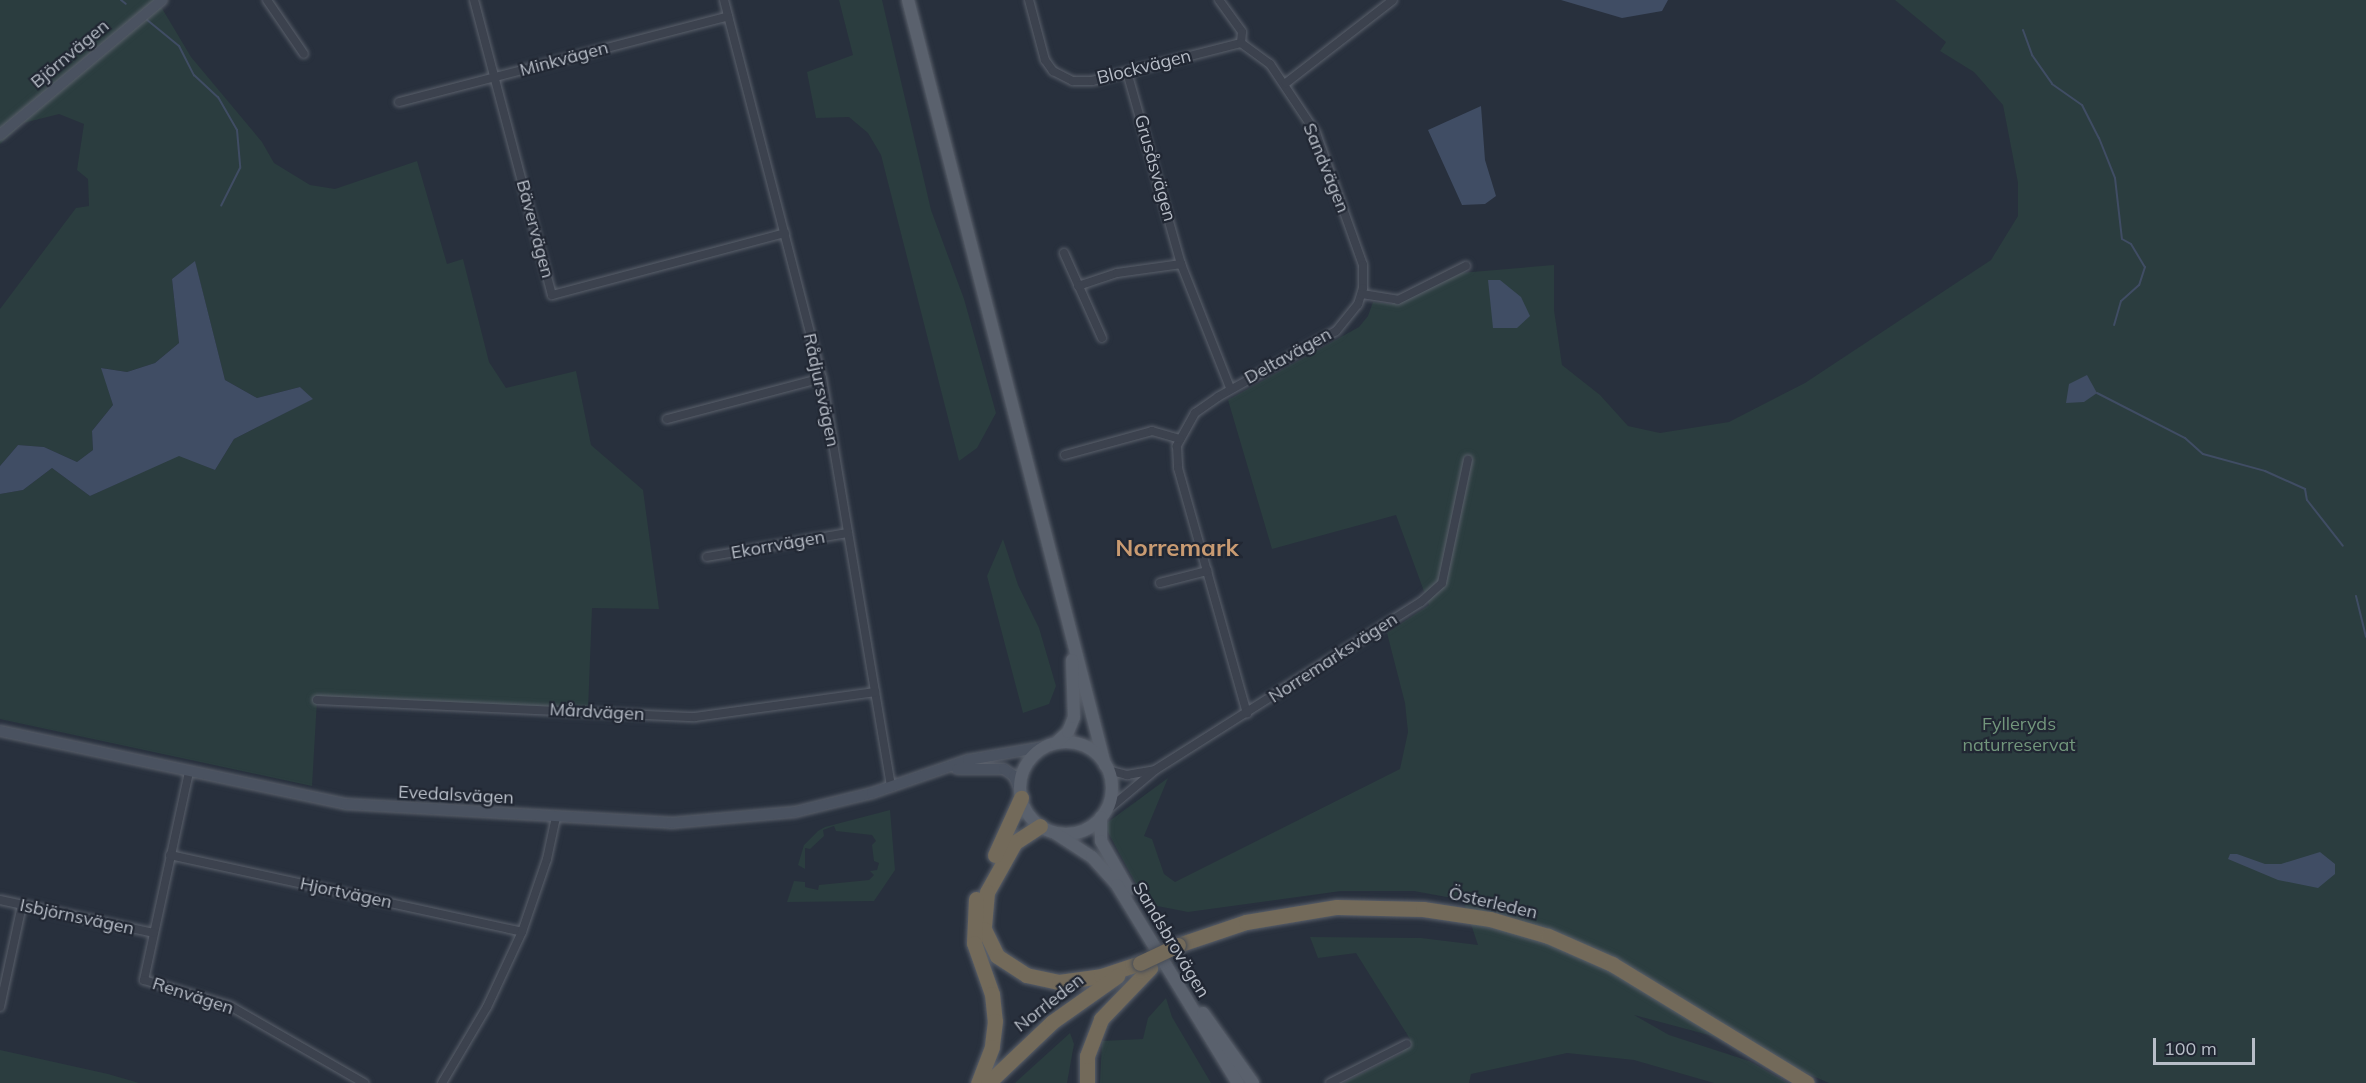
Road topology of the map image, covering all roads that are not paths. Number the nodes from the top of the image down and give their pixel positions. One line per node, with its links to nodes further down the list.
1 (162, 0): 17 (street, Björnvägen)
2 (267, 0): 12 (street)
3 (474, 0): 14 (street, Bävervägen)
4 (724, 0): 10 (street, Rådjursvägen)
5 (901, 0): 39 (main road)
6 (908, 0): 40 (main road)
7 (1029, 0): 13 (street, Blockvägen)
8 (1219, 0): 11 (street)
9 (1393, 0): 15 (street)
10 (728, 15): 14 (street, Minkvägen); 18 (street, Rådjursvägen)
11 (1241, 43): 13 (street, Blockvägen); 15 (street, Sandvägen)
12 (304, 54)
13 (1126, 72): 20 (street, Grusåsvägen)
14 (495, 78): 16 (street, Minkvägen); 18 (street, Bävervägen)
15 (1286, 83): 23 (street, Sandvägen)
16 (399, 102)
17 (0, 135)
18 (784, 233): 25 (street, Rådjursvägen)
19 (1064, 253): 22 (street)
20 (1182, 264): 22 (street); 26 (street, Grusåsvägen)
21 (1466, 266): 23 (street)
22 (1078, 286): 24 (street)
23 (1362, 294): 26 (street, Deltavägen)
24 (1102, 338)
25 (822, 378): 27 (street); 31 (street, Rådjursvägen)
26 (1230, 388): 28 (street, Deltavägen)
27 (667, 419)
28 (1180, 439): 29 (street); 33 (street, Deltavägen)
29 (1065, 455)
30 (1468, 460): 37 (street, Norremarksvägen)
31 (848, 533): 32 (street, Ekorrvägen); 35 (street, Rådjursvägen)
32 (707, 557)
33 (1207, 571): 34 (street); 37 (street, Deltavägen)
34 (1160, 583)
35 (875, 692): 36 (street, Mårdvägen); 44 (street, Rådjursvägen)
36 (317, 700)
37 (1247, 713): 41 (street, Norremarksvägen)
38 (0, 731): 42 (street, Evedalsvägen)
39 (1052, 745): 40 (main road); 43 (street, Evedalsvägen); 45 (main road)
40 (1106, 767): 41 (street, Norremarksvägen); 46 (main road)
41 (1155, 770): 46 (street)
42 (189, 772): 47 (street, Evedalsvägen); 50 (street, Renvägen)
43 (913, 779): 44 (street, Evedalsvägen); 45 (street, Evedalsvägen)
44 (891, 787): 47 (street, Evedalsvägen)
45 (1020, 794): 48 (main road); 61 (highway)
46 (1103, 814): 49 (main road); 66 (main road, Sandsbrovägen)
47 (556, 817): 53 (street)
48 (1040, 826): 49 (main road); 56 (highway)
49 (1055, 832): 65 (main road, Sandsbrovägen)
50 (171, 855): 53 (street, Hjortvägen); 54 (street, Renvägen)
51 (0, 900): 52 (street, Isbjörnsvägen)
52 (22, 905): 54 (street, Isbjörnsvägen); 57 (street)
53 (522, 932): 60 (street)
54 (154, 933): 59 (street, Renvägen)
55 (1180, 949): 56 (highway, Österleden, bridge); 68 (highway, Österleden); 69 (highway, Österleden)
56 (1145, 965): 62 (highway, Norrleden); 63 (highway, Norrleden); 64 (highway)
57 (0, 1007)
58 (1407, 1044): 67 (street)
59 (364, 1083)
60 (442, 1083)
61 (978, 1083)
62 (988, 1083)
63 (996, 1083)
64 (1087, 1083)
65 (1238, 1083)
66 (1253, 1083)
67 (1330, 1083)
68 (1799, 1083)
69 (1807, 1083)

